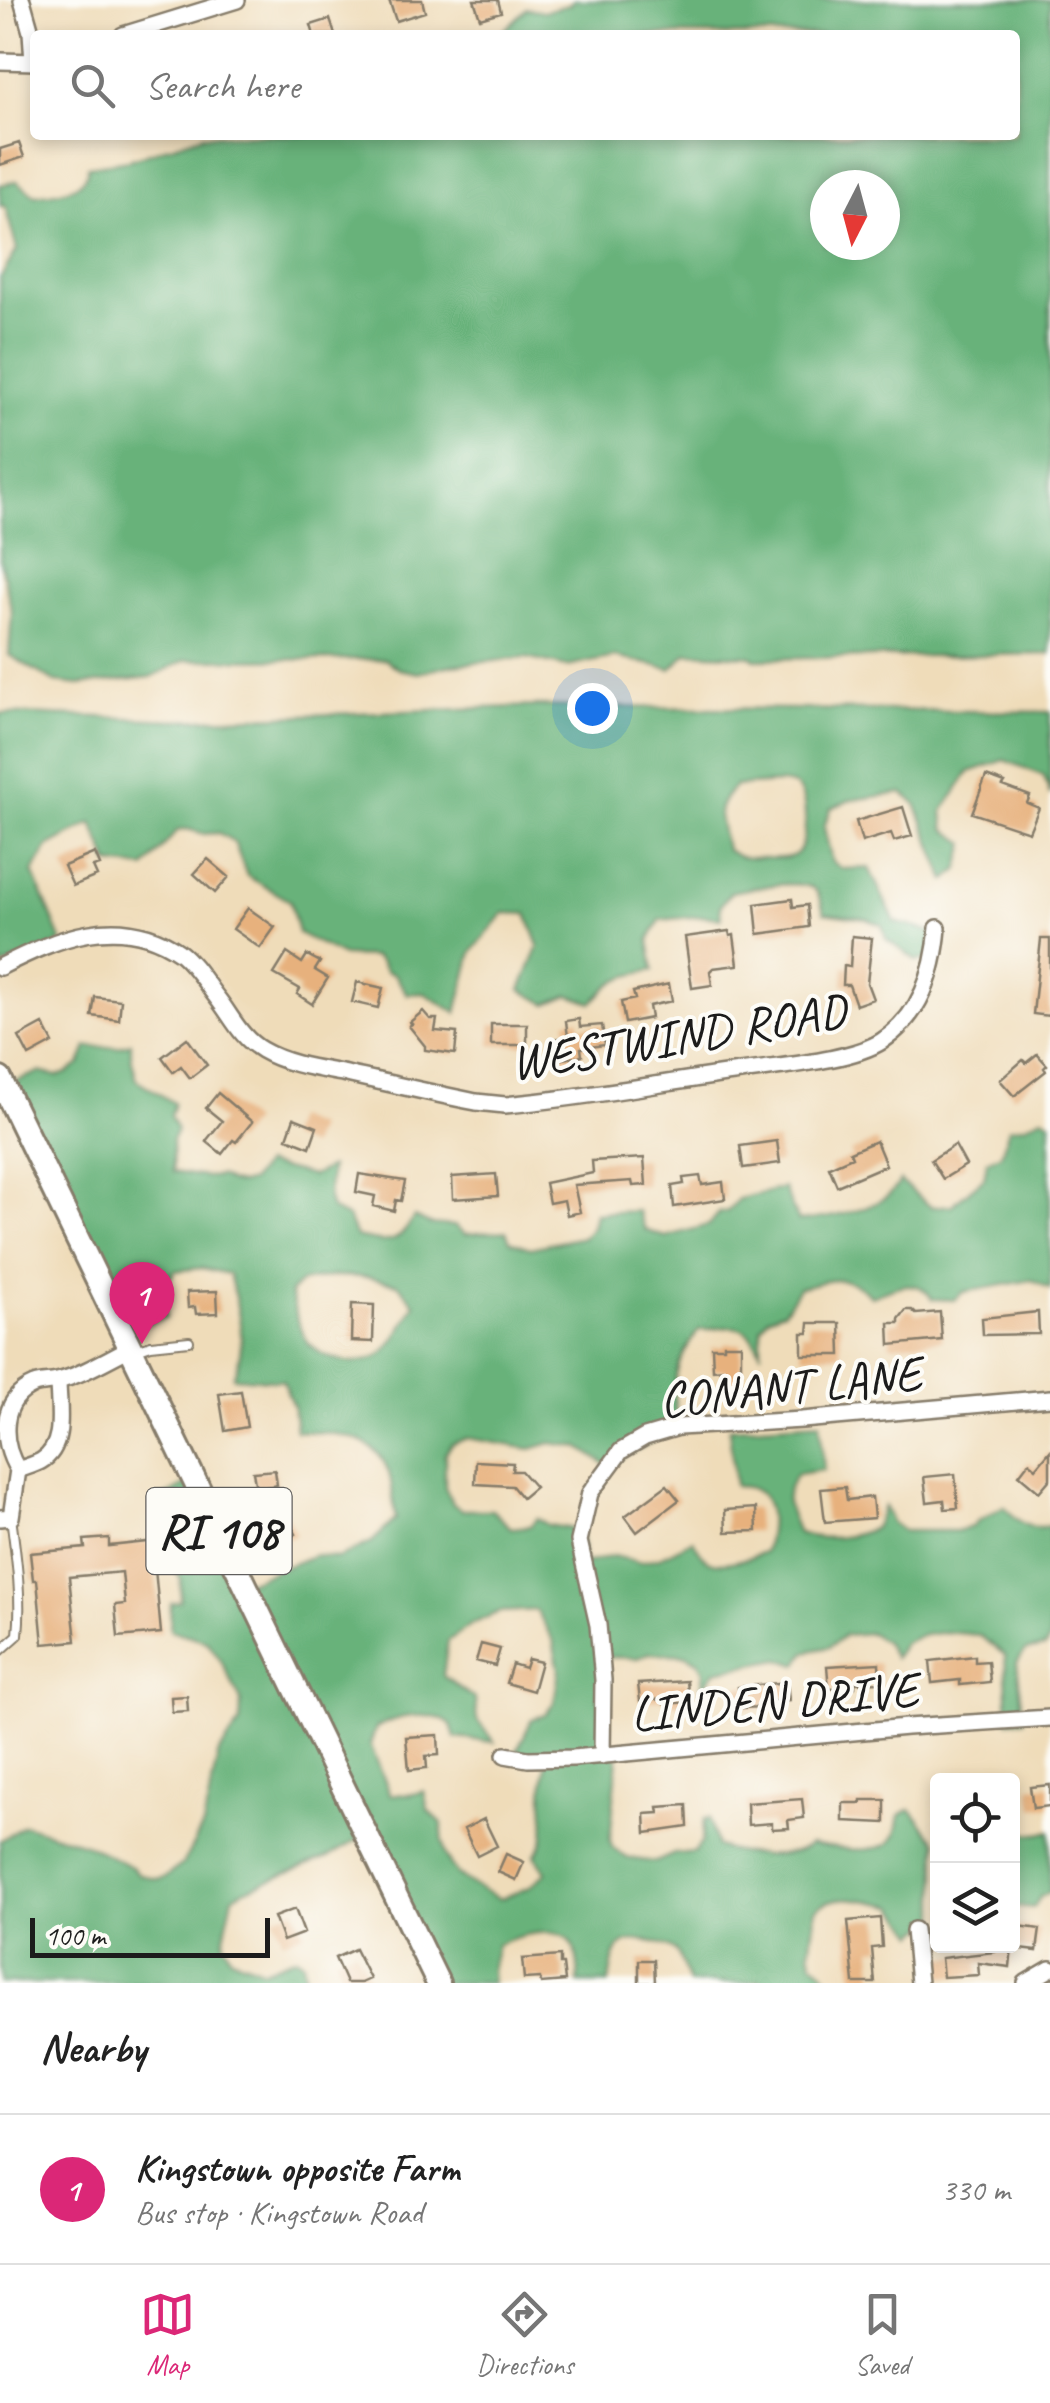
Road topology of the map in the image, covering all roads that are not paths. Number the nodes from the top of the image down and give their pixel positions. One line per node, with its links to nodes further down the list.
1 (22, 0): 4 (street)
2 (237, 0): 3 (street)
3 (139, 30)
4 (30, 32)
5 (0, 61): 6 (street)
6 (30, 62)
7 (938, 928): 8 (street, WESTWIND ROAD)
8 (0, 967)
9 (0, 1079): 11 (main road, RI 108)
10 (189, 1341): 11 (lane)
11 (131, 1350): 12 (street); 22 (main road, RI 108)
12 (58, 1381): 14 (street); 14 (street)
13 (1050, 1398): 19 (street, CONANT LANE)
14 (18, 1470): 15 (street)
15 (6, 1517): 16 (lane)
16 (0, 1650)
17 (1050, 1718): 19 (street, LINDEN DRIVE)
18 (505, 1755): 19 (street, LINDEN DRIVE)
19 (602, 1756)
20 (914, 1930): 23 (street)
21 (1050, 1969): 24 (street)
22 (438, 1983)
23 (918, 1983)
24 (1026, 1983)

